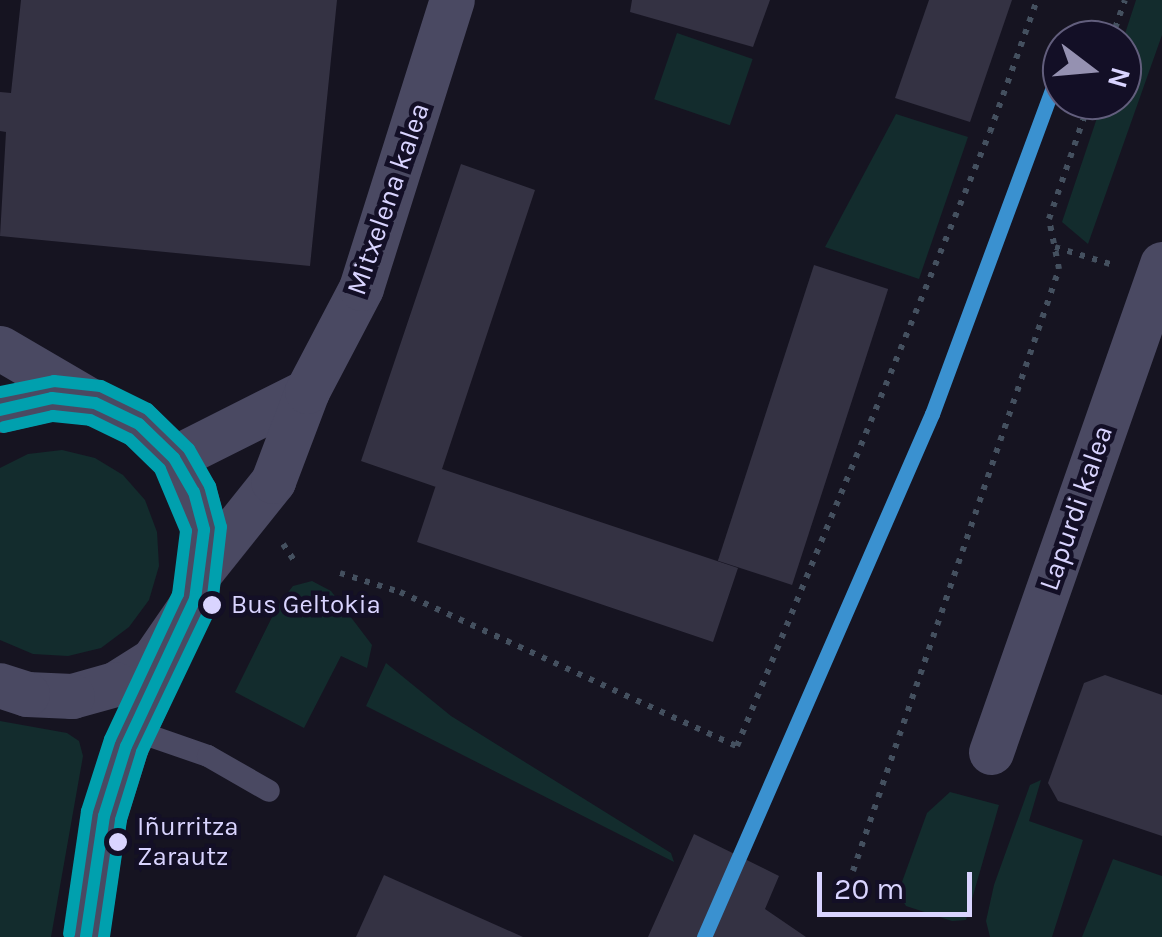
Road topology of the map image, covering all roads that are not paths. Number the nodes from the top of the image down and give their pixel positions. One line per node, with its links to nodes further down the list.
1 (452, 0): 5 (street, Mitxelena kalea)
2 (1162, 264): 4 (street, Lapurdi kalea)
3 (0, 348): 6 (street)
4 (1147, 352): 13 (street, Lapurdi kalea)
5 (308, 391): 8 (street); 9 (street, Mitxelena kalea)
6 (95, 404): 7 (street); 8 (street)
7 (0, 410)
8 (174, 458): 9 (street)
9 (202, 570): 10 (street)
10 (182, 626): 11 (street); 12 (street)
11 (0, 685)
12 (133, 730): 14 (lane); 15 (street)
13 (990, 752)
14 (270, 790)
15 (86, 937)

